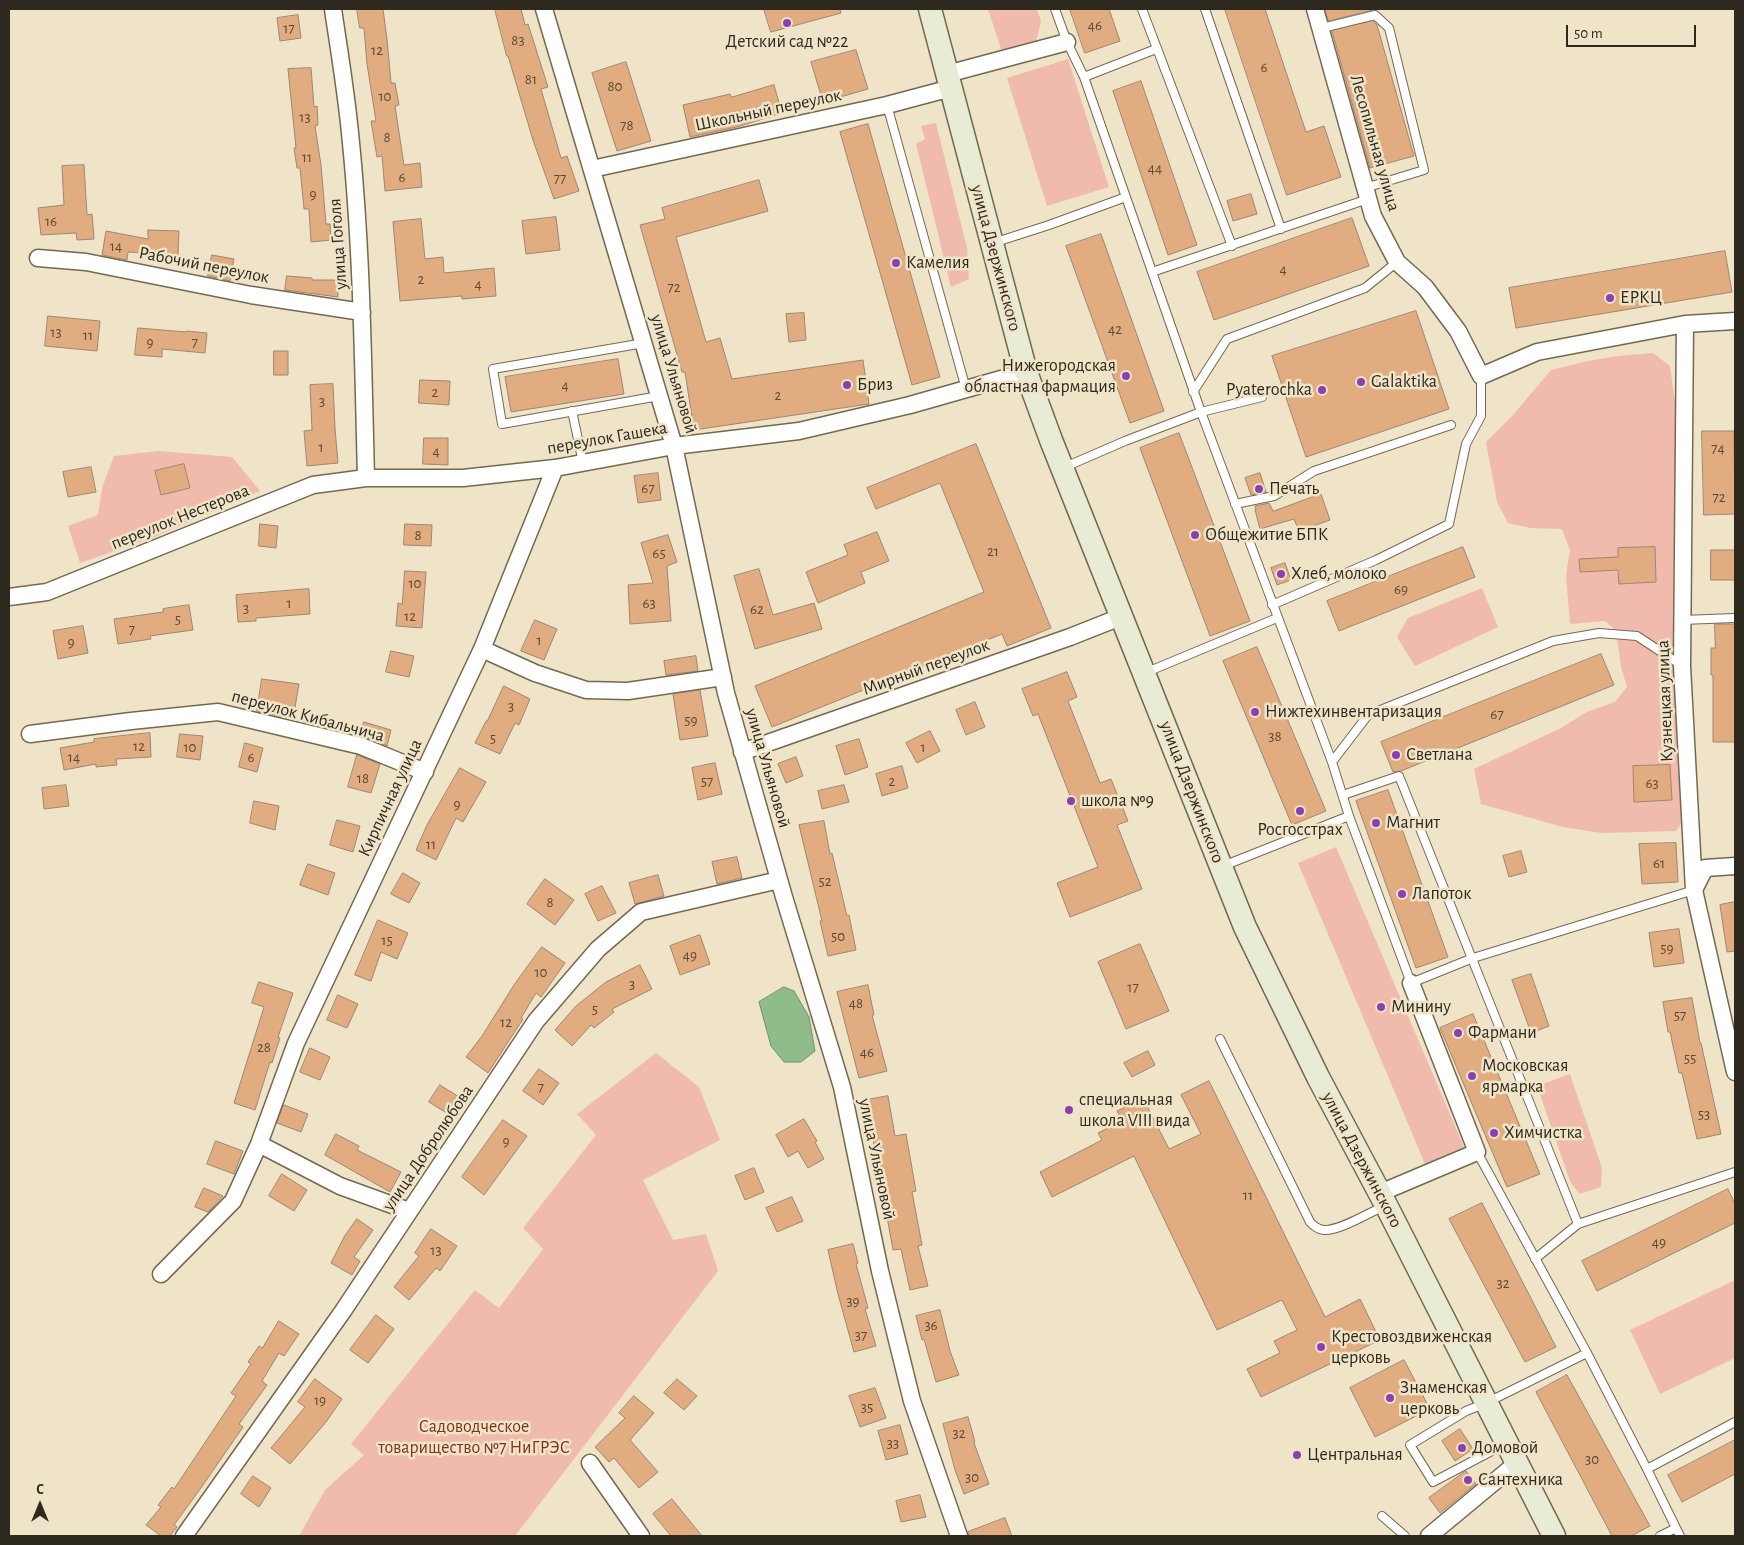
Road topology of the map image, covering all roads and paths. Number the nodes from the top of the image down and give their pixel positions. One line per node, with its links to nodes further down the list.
1 (333, 9): 23 (street, улица Гоголя)
2 (544, 9): 14 (street, улица Ульяновой)
3 (930, 9): 12 (main road, улица Дзержинского)
4 (1055, 9): 9 (lane)
5 (1142, 9): 10 (lane)
6 (1205, 9): 17 (lane)
7 (1316, 9): 8 (street, Лесопильная улица)
8 (1322, 28): 15 (street, Лесопильная улица); 15 (lane)
9 (1067, 42): 11 (lane); 12 (street, Школьный переулок)
10 (1156, 49): 11 (lane); 19 (lane)
11 (1084, 77): 16 (lane)
12 (949, 81): 13 (street, Школьный переулок); 18 (main road, улица Дзержинского)
13 (887, 105): 14 (street, Школьный переулок); 29 (lane)
14 (592, 169): 26 (street, улица Ульяновой)
15 (1367, 193): 17 (lane); 21 (street, Лесопильная улица)
16 (1126, 196): 18 (lane); 22 (lane)
17 (1281, 229): 19 (lane)
18 (992, 243): 27 (main road, улица Дзержинского)
19 (1232, 246): 22 (lane)
20 (38, 258): 23 (street, Рабочий переулок)
21 (1397, 262): 28 (street, Лесопильная улица); 30 (lane)
22 (1152, 272): 30 (lane)
23 (362, 312): 40 (street, улица Гоголя)
24 (1735, 321): 25 (street)
25 (1685, 324): 28 (street); 47 (street, Кузнецкая улица)
26 (644, 343): 31 (street, улица Ульяновой); 33 (lane)
27 (1026, 372): 29 (street, переулок Гашека); 39 (main road, улица Дзержинского)
28 (1481, 376): 43 (lane)
29 (966, 389): 36 (street, переулок Гашека)
30 (1193, 392): 34 (lane)
31 (660, 396): 33 (lane); 36 (street, улица Ульяновой)
32 (1262, 397): 34 (lane)
33 (572, 411): 37 (lane)
34 (1201, 412): 39 (lane); 41 (lane)
35 (1451, 424): 41 (lane)
36 (674, 446): 37 (street, переулок Гашека); 51 (street, улица Ульяновой)
37 (583, 464): 38 (street, переулок Гашека)
38 (555, 468): 40 (street, переулок Гашека); 48 (street, Кирпичная улица)
39 (1063, 468): 44 (main road, улица Дзержинского)
40 (366, 478): 42 (street, переулок Нестерова)
41 (1235, 504): 43 (lane)
42 (9, 597)
43 (1272, 605): 45 (lane)
44 (1123, 616): 50 (main road, улица Дзержинского); 53 (street, Мирный переулок)
45 (1277, 618): 50 (lane); 54 (lane)
46 (1735, 618): 47 (lane)
47 (1682, 620): 49 (street, Кузнецкая улица)
48 (482, 649): 51 (street); 55 (street, Кирпичная улица)
49 (1682, 666): 54 (lane); 61 (street, Кузнецкая улица)
50 (1145, 673): 59 (main road, улица Дзержинского)
51 (722, 678): 53 (street, улица Ульяновой)
52 (30, 734): 55 (street, переулок Кибальчича)
53 (742, 752): 60 (street, улица Ульяновой)
54 (1332, 762): 56 (lane)
55 (425, 772): 66 (street, Кирпичная улица)
56 (1343, 795): 57 (lane); 62 (lane)
57 (1349, 816): 59 (lane); 63 (lane)
58 (1735, 866): 61 (street)
59 (1221, 867): 69 (main road, улица Дзержинского)
60 (779, 880): 70 (street, улица Добролюбова); 85 (street, улица Ульяновой)
61 (1694, 890): 62 (lane); 65 (street, Кузнецкая улица)
62 (1473, 958): 63 (lane); 71 (lane)
63 (1411, 983): 67 (street)
64 (1220, 1039): 69 (lane)
65 (1735, 1072)
66 (259, 1144): 70 (street); 73 (street, Кирпичная улица)
67 (1478, 1152): 69 (street); 72 (lane)
68 (1735, 1172): 71 (lane)
69 (1383, 1199): 75 (main road, улица Дзержинского)
70 (409, 1211): 83 (street, улица Добролюбова)
71 (1578, 1224): 72 (lane)
72 (1535, 1259): 74 (lane)
73 (160, 1274)
74 (1587, 1353): 75 (lane); 80 (lane)
75 (1486, 1403): 77 (main road, улица Дзержинского); 77 (lane)
76 (1735, 1422): 80 (lane)
77 (1507, 1443): 79 (main road, улица Дзержинского)
78 (590, 1463): 84 (street)
79 (1517, 1464): 87 (street); 88 (main road, улица Дзержинского)
80 (1648, 1469): 82 (lane)
81 (1382, 1516): 86 (lane)
82 (1676, 1528): 89 (lane); 90 (lane)
83 (184, 1536)
84 (641, 1536)
85 (959, 1536)
86 (1405, 1536)
87 (1429, 1536)
88 (1554, 1536)
89 (1660, 1536)
90 (1680, 1536)

